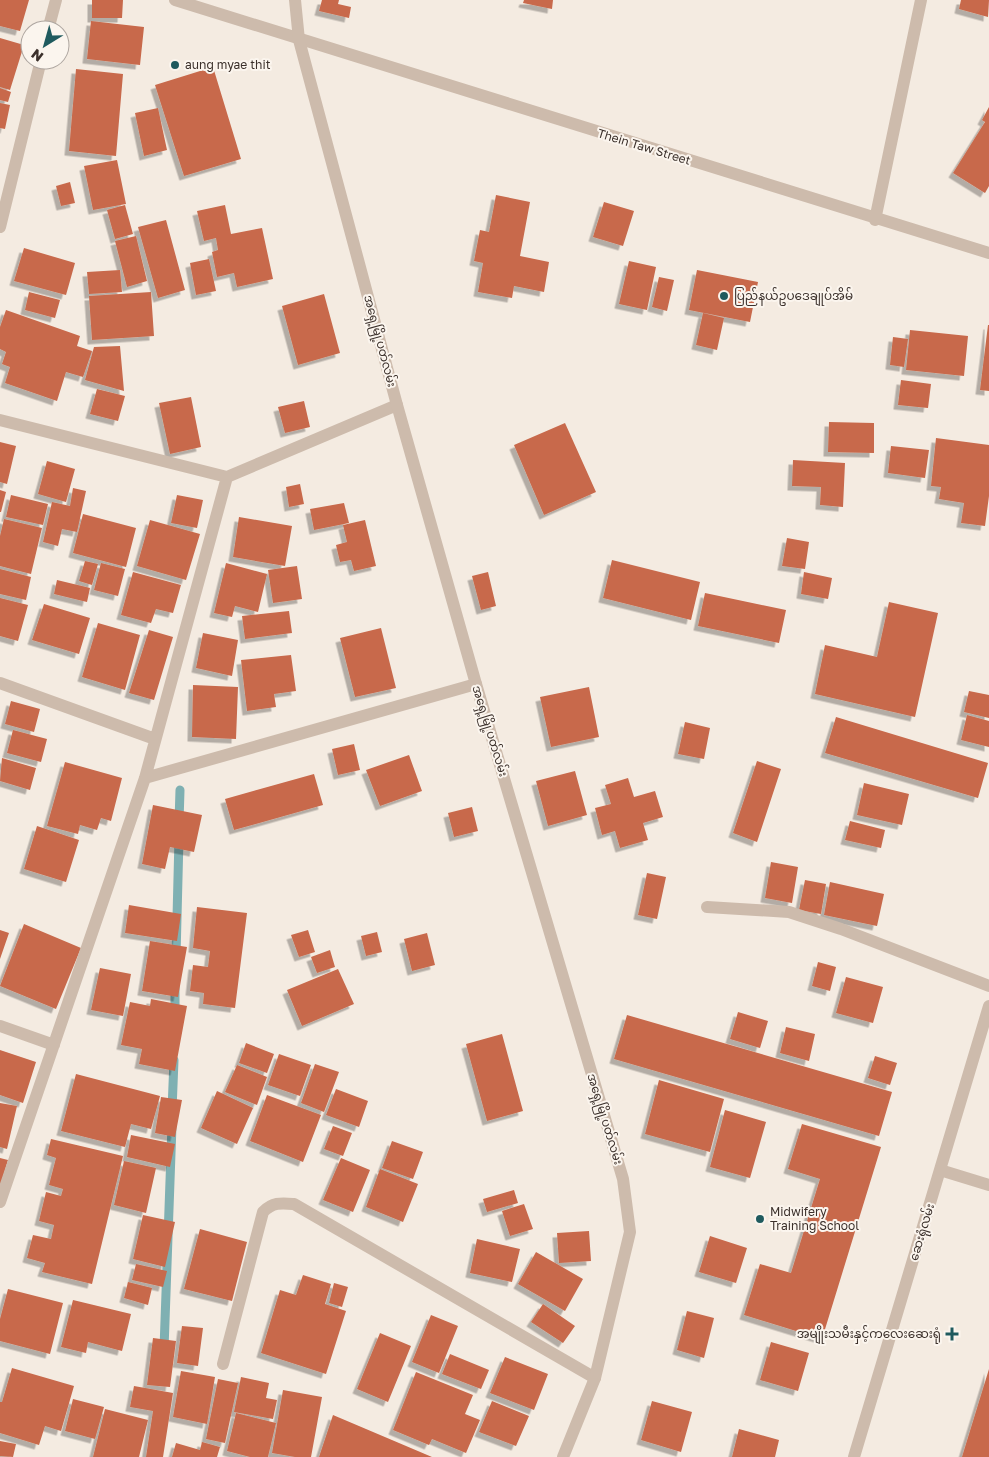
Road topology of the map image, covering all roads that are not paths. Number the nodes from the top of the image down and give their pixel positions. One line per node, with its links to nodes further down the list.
1 (56, 0): 5 (street)
2 (175, 0): 6 (street, Thein Taw Street)
3 (295, 0): 6 (street, အရှေ့မြို့ပတ်လမ်း)
4 (921, 0): 8 (street)
5 (51, 20)
6 (299, 40): 8 (street, Thein Taw Street); 11 (street, အရှေ့မြို့ပတ်လမ်း)
7 (39, 70): 9 (street)
8 (875, 220): 10 (street, Thein Taw Street)
9 (0, 227)
10 (989, 253)
11 (397, 405): 13 (street); 15 (street, အရှေ့မြို့ပတ်လမ်း)
12 (0, 420): 13 (street)
13 (226, 477): 16 (street)
14 (0, 683): 16 (street)
15 (476, 684): 17 (street); 27 (street, အရှေ့မြို့ပတ်လမ်း)
16 (155, 739): 17 (street)
17 (145, 778): 22 (street)
18 (707, 907): 19 (street)
19 (989, 986)
20 (989, 1006): 23 (street, ဆေးရုံလမ်း)
21 (0, 1026): 22 (street)
22 (54, 1045): 25 (street)
23 (940, 1170): 24 (street); 29 (street, ဆေးရုံလမ်း)
24 (989, 1185)
25 (0, 1202)
26 (222, 1364): 27 (street)
27 (595, 1378): 28 (street, အရှေ့မြို့ပတ်လမ်း)
28 (562, 1457)
29 (854, 1457)

